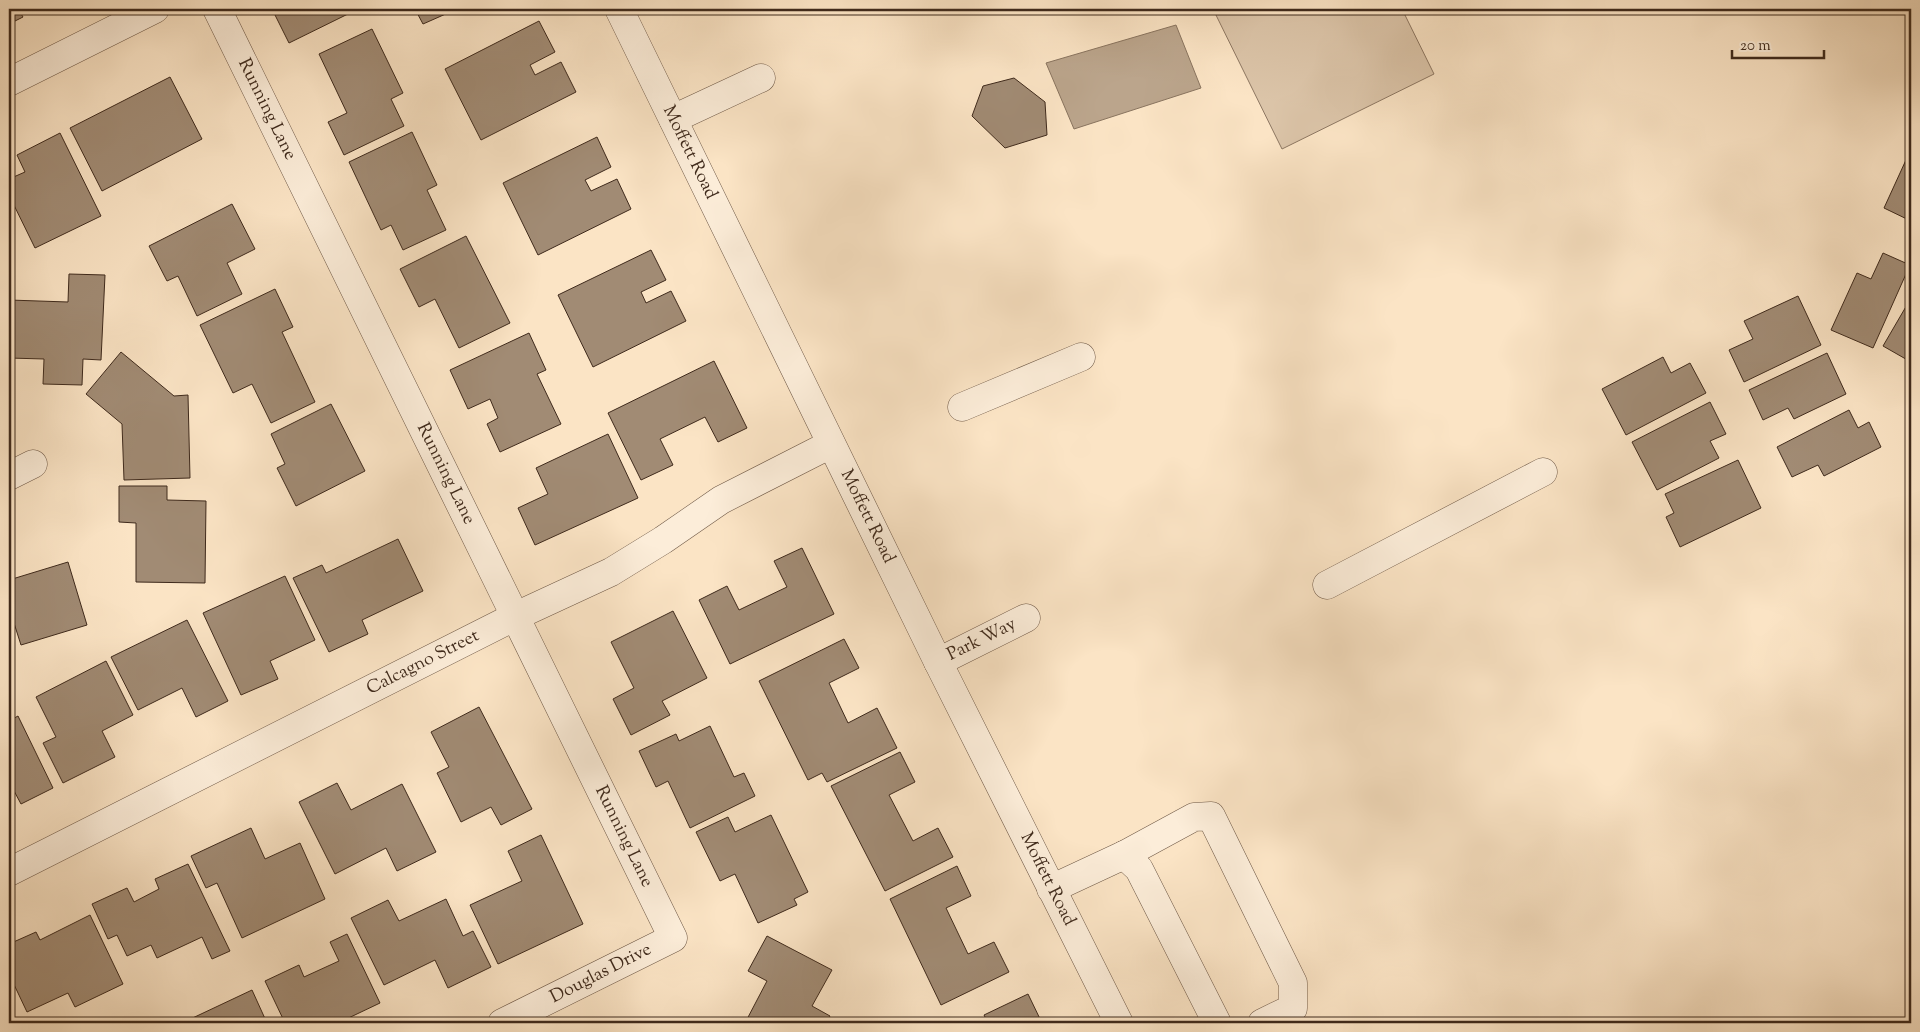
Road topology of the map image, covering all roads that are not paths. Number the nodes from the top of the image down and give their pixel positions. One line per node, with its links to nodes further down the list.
1 (155, 9): 5 (street)
2 (217, 9): 14 (street, Running Lane)
3 (619, 9): 6 (street, Moffett Road)
4 (761, 78): 6 (street)
5 (9, 82)
6 (673, 119): 9 (street, Moffett Road)
7 (1081, 357): 8 (street)
8 (962, 407)
9 (831, 444): 14 (street, Calcagno Street); 16 (street, Moffett Road)
10 (33, 464): 12 (street)
11 (1543, 472): 13 (street)
12 (9, 476)
13 (1327, 585)
14 (516, 616): 18 (street, Calcagno Street); 20 (street, Running Lane)
15 (1026, 618): 16 (street, Park Way)
16 (938, 662): 19 (street, Moffett Road)
17 (1124, 855): 19 (street); 23 (street); 24 (street)
18 (9, 872)
19 (1051, 889): 22 (street, Moffett Road)
20 (673, 938): 21 (street, Douglas Drive)
21 (502, 1023)
22 (1119, 1023)
23 (1217, 1023)
24 (1262, 1023)

